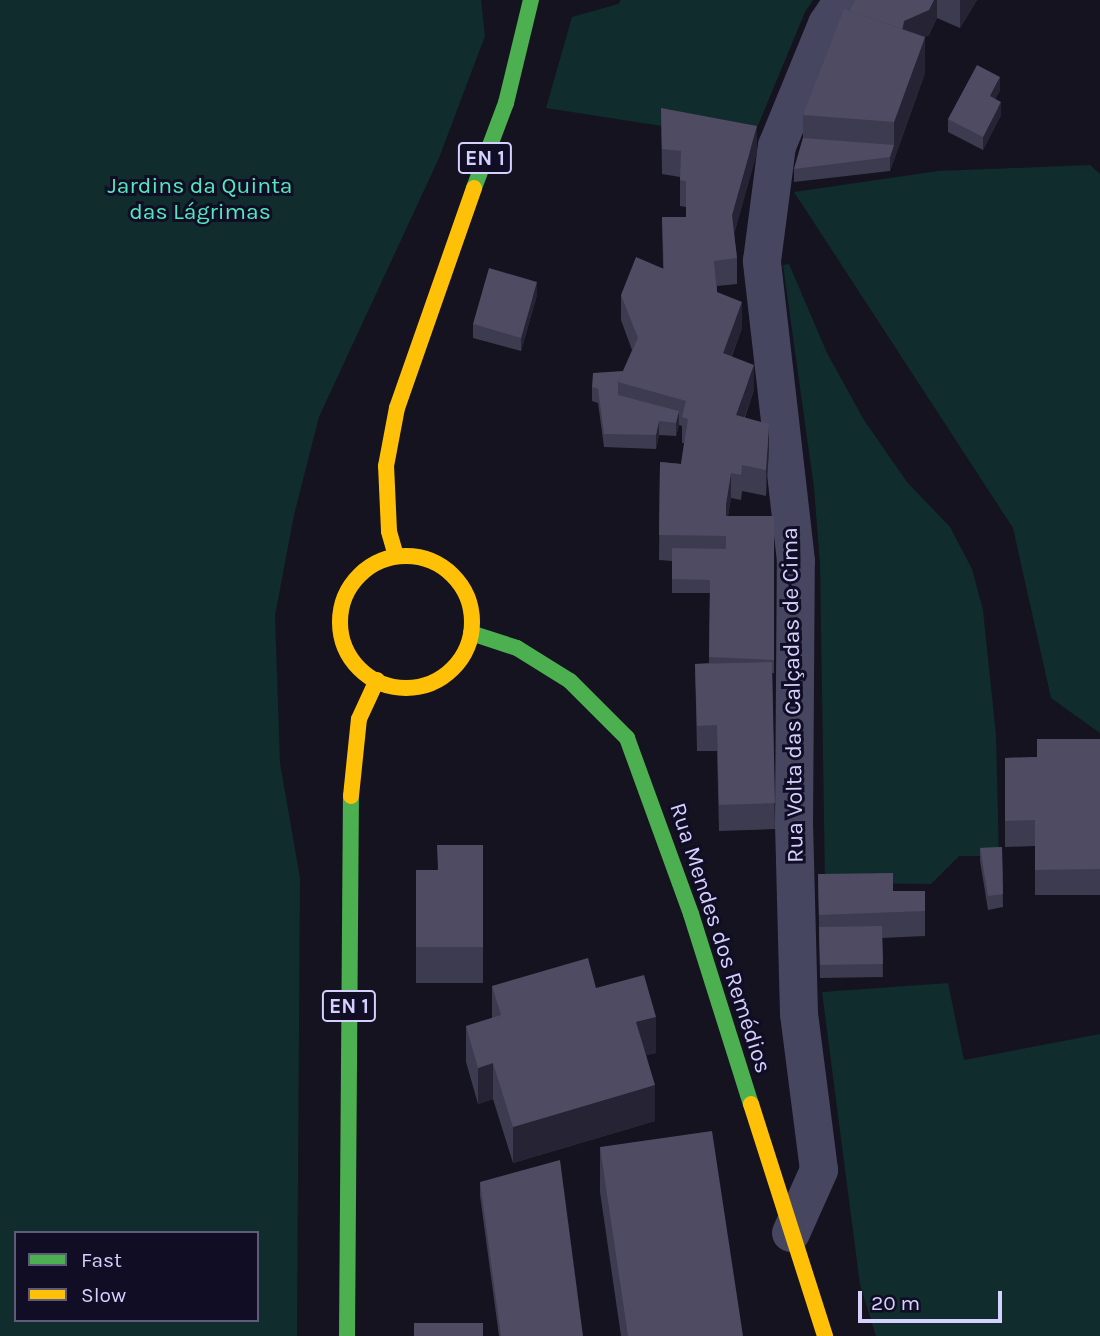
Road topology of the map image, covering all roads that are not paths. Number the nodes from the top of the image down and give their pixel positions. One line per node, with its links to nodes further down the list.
1 (531, 0): 3 (main road, EN 1)
2 (843, 0): 6 (street, Rua Volta das Calçadas de Cima)
3 (396, 556): 4 (main road); 5 (main road)
4 (471, 633): 5 (main road); 6 (main road, Rua Mendes dos Remédios)
5 (377, 680): 8 (main road, EN 1)
6 (791, 1233): 7 (main road, Rua Mendes dos Remédios)
7 (820, 1331)
8 (347, 1336)

